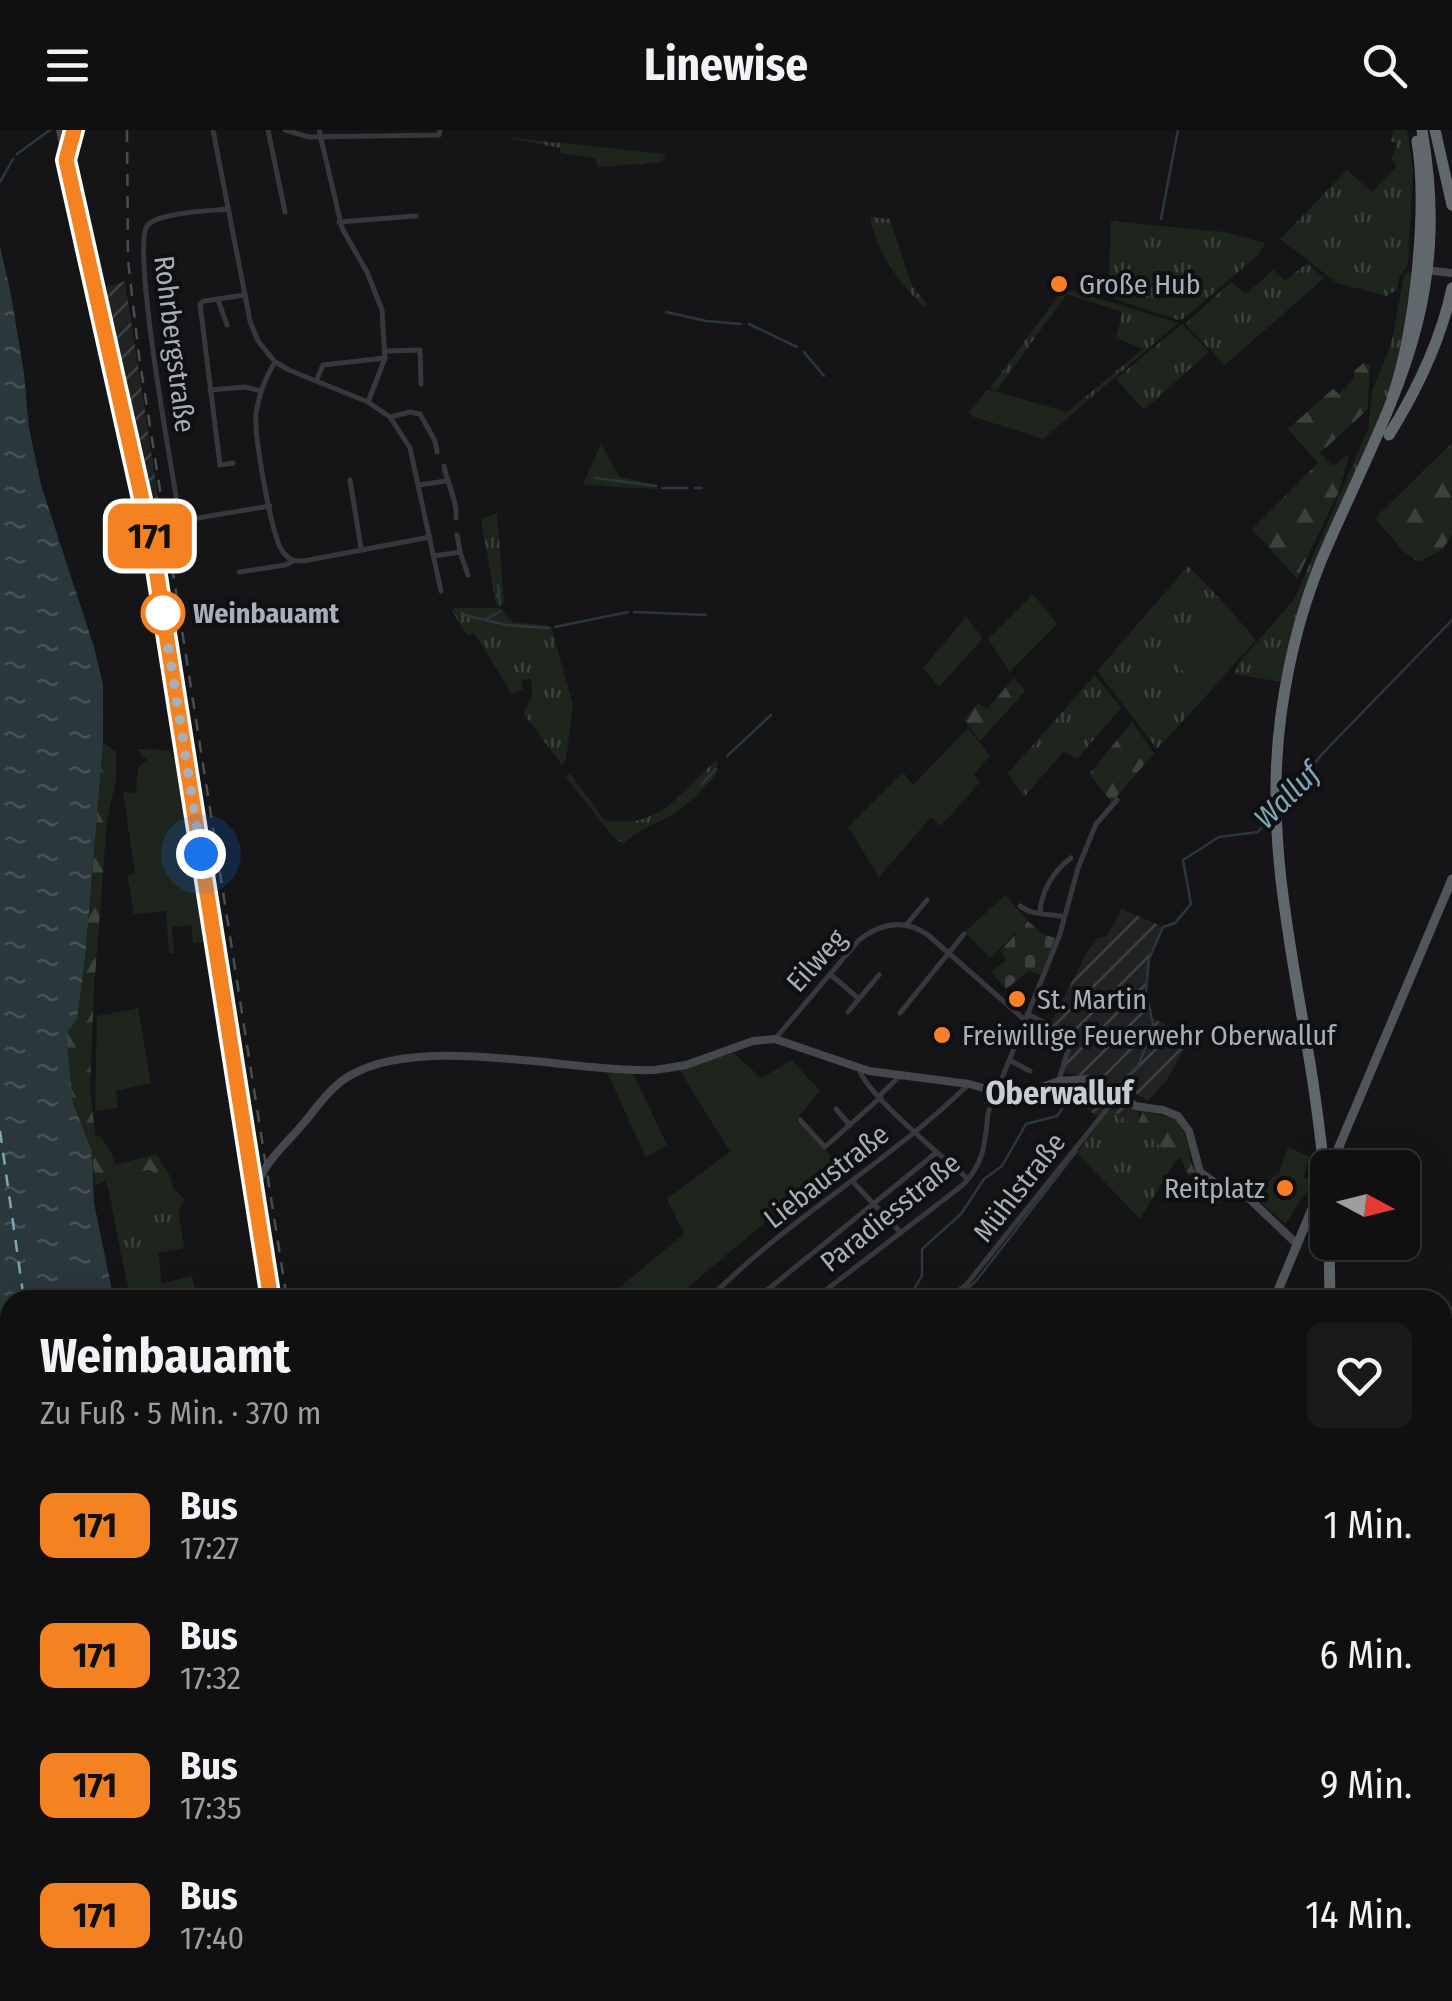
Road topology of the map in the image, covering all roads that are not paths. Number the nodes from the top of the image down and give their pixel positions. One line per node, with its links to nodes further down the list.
1 (74, 130): 9 (street)
2 (214, 130): 11 (street)
3 (268, 130): 12 (street)
4 (285, 130): 8 (street)
5 (1425, 130): 10 (highway); 15 (highway); 29 (highway); 31 (highway)
6 (397, 132): 7 (street); 8 (street)
7 (440, 133)
8 (319, 134): 14 (street)
9 (64, 137): 86 (street)
10 (1452, 205)
11 (228, 209): 18 (street); 39 (street, Rohrbergstraße)
12 (284, 212)
13 (416, 216): 14 (street)
14 (340, 222): 21 (street)
15 (1419, 270): 16 (street); 31 (highway)
16 (1450, 273)
17 (1452, 288): 29 (highway)
18 (245, 296): 19 (street); 22 (street)
19 (218, 299): 20 (street); 25 (street)
20 (227, 325)
21 (386, 355): 23 (street); 24 (street); 27 (street)
22 (275, 362): 23 (street); 26 (street)
23 (316, 381): 27 (street)
24 (422, 384)
25 (210, 390): 26 (street); 32 (street)
26 (262, 391): 37 (street)
27 (368, 402): 28 (street)
28 (390, 418): 30 (street); 36 (street)
29 (1389, 434): 50 (highway)
30 (436, 452)
31 (1371, 455): 50 (highway)
32 (233, 462)
33 (444, 466): 35 (street)
34 (350, 480): 42 (street)
35 (446, 481): 36 (street); 38 (street)
36 (419, 485): 41 (street)
37 (270, 506): 39 (street); 46 (street)
38 (456, 518)
39 (180, 521): 43 (street, Rohrbergstraße)
40 (457, 535): 44 (street)
41 (430, 537): 42 (street); 45 (street)
42 (362, 548): 46 (street)
43 (189, 550)
44 (460, 552): 45 (street); 48 (street)
45 (434, 556): 49 (street)
46 (293, 560): 47 (street)
47 (239, 572)
48 (468, 575)
49 (441, 591)
50 (1291, 675): 60 (highway)
51 (1117, 800): 57 (street, Paradiesstraße)
52 (1070, 858): 56 (street)
53 (1452, 879): 84 (main road)
54 (927, 900): 58 (street)
55 (1020, 906): 56 (street)
56 (1040, 912): 57 (street)
57 (1064, 918): 67 (street, Paradiesstraße)
58 (908, 924): 61 (street); 62 (street, Eilweg)
59 (964, 934): 61 (street)
60 (1292, 945): 82 (highway); 83 (highway)
61 (949, 952): 66 (street); 67 (street)
62 (830, 974): 64 (street); 68 (street, Eilweg)
63 (879, 974): 64 (street)
64 (859, 999): 65 (street)
65 (848, 1012)
66 (900, 1012)
67 (1026, 1017): 69 (street, Paradiesstraße); 73 (street)
68 (776, 1039): 70 (street); 86 (street)
69 (1011, 1061): 71 (street); 76 (street, Paradiesstraße)
70 (859, 1067): 72 (street); 77 (street)
71 (1030, 1071)
72 (902, 1074): 74 (street); 77 (street)
73 (1060, 1081): 75 (street); 76 (street)
74 (969, 1084): 76 (street); 81 (street, Liebaustraße)
75 (1115, 1091): 92 (street); 100 (street, Mühlstraße)
76 (996, 1092): 87 (street, Paradiesstraße)
77 (880, 1096): 80 (street); 81 (street)
78 (836, 1108): 80 (street)
79 (800, 1120): 80 (street)
80 (850, 1125)
81 (915, 1130): 85 (street); 88 (street, Liebaustraße)
82 (1322, 1150)
83 (1327, 1150)
84 (1338, 1150)
85 (937, 1152): 87 (street); 89 (street)
86 (260, 1170): 96 (street)
87 (968, 1180): 93 (street, Paradiesstraße)
88 (853, 1182): 89 (street); 97 (street, Liebaustraße)
89 (872, 1204): 93 (street); 98 (street)
90 (1310, 1213): 91 (main road)
91 (1305, 1224): 92 (street); 94 (main road)
92 (1286, 1231): 94 (street)
93 (901, 1233): 99 (street, Paradiesstraße)
94 (1297, 1244): 101 (main road)
95 (1333, 1260): 102 (highway)
96 (270, 1290)
97 (718, 1290)
98 (767, 1290)
99 (826, 1290)
100 (962, 1290)
101 (1278, 1290)
102 (1334, 1290)

